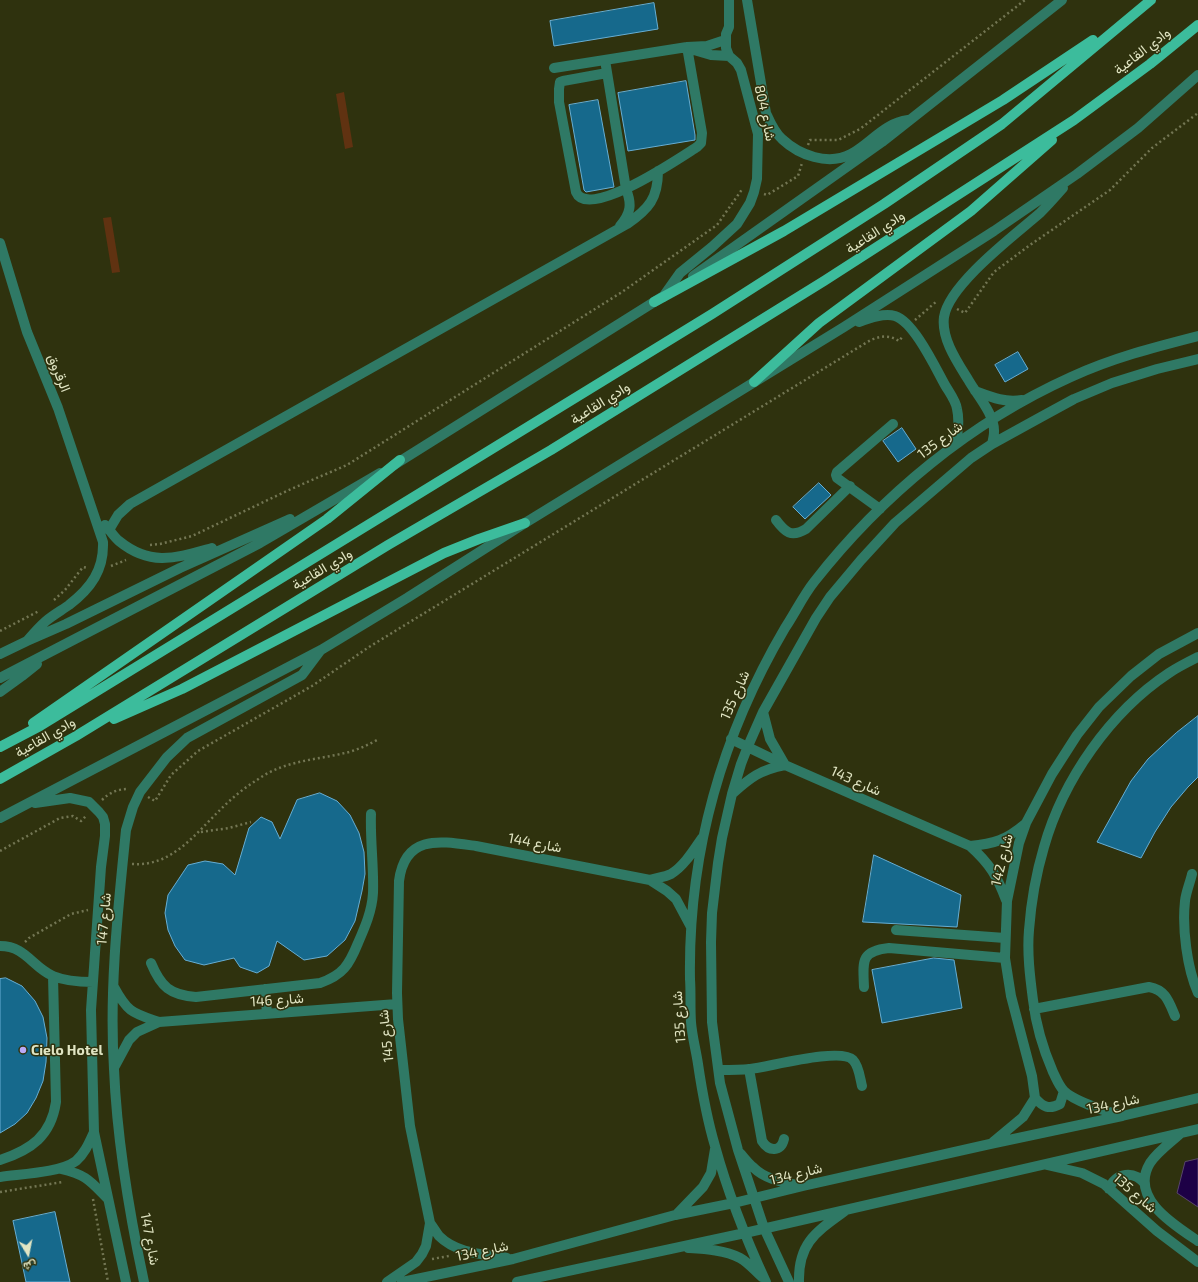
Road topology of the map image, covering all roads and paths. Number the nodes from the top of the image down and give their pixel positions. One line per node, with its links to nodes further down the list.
1 (729, 0): 8 (street, شارع 804)
2 (747, 0): 18 (street, شارع 804)
3 (1025, 0): 18 (path)
4 (1062, 0): 16 (street)
5 (1151, 0): 6 (main road, وادي القاعية)
6 (1135, 13): 25 (main road); 65 (main road, وادي القاعية)
7 (1198, 25): 17 (main road, وادي القاعية)
8 (726, 40): 9 (street); 10 (street, شارع 804)
9 (687, 47): 10 (street); 11 (street); 19 (street)
10 (730, 56): 22 (street, شارع 804)
11 (605, 60): 12 (street); 13 (street)
12 (554, 68)
13 (607, 73): 21 (street); 21 (street)
14 (1198, 76): 20 (street)
15 (1198, 114): 26 (path)
16 (912, 119): 18 (street, شارع 804); 25 (street)
17 (1074, 120): 31 (main road); 61 (main road, وادي القاعية)
18 (804, 154): 22 (path)
19 (658, 171): 21 (street); 23 (street)
20 (1077, 174): 26 (street); 27 (street)
21 (626, 189): 23 (street)
22 (754, 192): 25 (street, شارع 804); 47 (path)
23 (615, 232): 45 (street)
24 (0, 243): 42 (street, الرقروق)
25 (658, 299): 38 (street)
26 (948, 306): 28 (path); 32 (street)
27 (844, 327): 28 (street); 31 (street)
28 (909, 328): 37 (street); 68 (path)
29 (1198, 336): 33 (street, شارع 135)
30 (1198, 359): 36 (street)
31 (754, 382): 44 (street)
32 (975, 391): 33 (street); 34 (street)
33 (1026, 399): 34 (street, شارع 135)
34 (992, 419): 36 (street); 37 (street, شارع 135)
35 (892, 424): 39 (street)
36 (992, 444): 60 (street)
37 (954, 445): 41 (street, شارع 135)
38 (400, 460): 40 (street); 65 (main road)
39 (850, 486): 41 (street); 43 (street)
40 (331, 501): 46 (street); 56 (street)
41 (880, 509): 62 (street, شارع 135)
42 (95, 514): 45 (street, الرقروق); 48 (street, الرقروق)
43 (776, 520)
44 (524, 523): 54 (street); 61 (main road)
45 (109, 530): 47 (street, الرقروق)
46 (237, 542): 47 (street, الرقروق); 53 (street)
47 (138, 555): 48 (path)
48 (98, 572): 49 (path); 53 (street, الرقروق)
49 (53, 601)
50 (43, 608): 51 (path)
51 (0, 631)
52 (1198, 633): 75 (street, شارع 142)
53 (26, 641): 55 (street)
54 (321, 650): 68 (street, شارع 147); 70 (street)
55 (0, 654)
56 (47, 655): 58 (street); 59 (street)
57 (1198, 657): 100 (street)
58 (0, 678)
59 (0, 692)
60 (763, 712): 64 (street); 66 (street)
61 (76, 736): 67 (main road, وادي القاعية)
62 (731, 739): 64 (street, شارع 143); 77 (street, شارع 135)
63 (377, 740): 76 (path)
64 (748, 746): 66 (street, شارع 143); 69 (street)
65 (0, 747)
66 (785, 765): 69 (street); 78 (street, شارع 143)
67 (0, 779)
68 (140, 792): 71 (path); 81 (street, شارع 147)
69 (732, 794): 106 (street)
70 (27, 805): 71 (street); 73 (street)
71 (96, 807): 80 (path); 85 (street, شارع 147)
72 (371, 814): 97 (street)
73 (0, 818)
74 (251, 822): 76 (path)
75 (1026, 823): 78 (street); 84 (street, شارع 142)
76 (200, 832): 81 (path)
77 (703, 836): 83 (street, شارع 144); 86 (street, شارع 135)
78 (970, 846): 84 (street, شارع 143)
79 (415, 849): 83 (street, شارع 144); 99 (street, شارع 145)
80 (0, 851)
81 (123, 864): 95 (street, شارع 147)
82 (1192, 874): 98 (street)
83 (650, 880): 86 (street, شارع 144)
84 (1007, 901): 88 (street, شارع 142)
85 (98, 908): 90 (path); 94 (street, شارع 147)
86 (691, 927): 117 (street, شارع 135)
87 (896, 930): 88 (street)
88 (1005, 938): 91 (street, شارع 142)
89 (0, 946): 90 (street)
90 (18, 950): 93 (street)
91 (1005, 958): 96 (street); 109 (street, شارع 142)
92 (151, 963): 97 (street)
93 (53, 976): 94 (street); 119 (street)
94 (93, 982): 113 (street, شارع 147)
95 (113, 985): 103 (street, شارع 146); 104 (street, شارع 147)
96 (864, 987)
97 (265, 989): 101 (street)
98 (1198, 993)
99 (397, 1004): 101 (street, شارع 146); 134 (street, شارع 145)
100 (1034, 1009): 102 (street); 108 (street)
101 (267, 1014): 103 (street, شارع 146)
102 (1175, 1016)
103 (159, 1022): 104 (street, شارع 146)
104 (114, 1068): 147 (street, شارع 147)
105 (749, 1069): 106 (street); 107 (street); 115 (street)
106 (719, 1070): 118 (street)
107 (862, 1086)
108 (1064, 1091): 109 (street); 111 (street)
109 (1035, 1098): 116 (street)
110 (1198, 1098): 111 (street, شارع 134)
111 (1122, 1116): 116 (street, شارع 134)
112 (1198, 1129): 114 (street)
113 (94, 1132): 121 (street); 130 (street, شارع 147)
114 (1182, 1133): 120 (street); 124 (street, شارع 135)
115 (784, 1138)
116 (990, 1144): 125 (street, شارع 134)
117 (715, 1146): 131 (street, شارع 135); 133 (street)
118 (738, 1150): 125 (street); 129 (street)
119 (0, 1160)
120 (1045, 1164): 126 (street, شارع 135); 132 (street)
121 (61, 1169): 122 (street); 130 (street)
122 (0, 1177)
123 (67, 1181): 127 (path)
124 (1144, 1184): 126 (street); 137 (street, شارع 135)
125 (803, 1186): 129 (street, شارع 134)
126 (1109, 1189): 142 (street, شارع 135)
127 (0, 1192)
128 (91, 1194): 145 (path)
129 (754, 1198): 131 (street, شارع 134); 135 (street)
130 (109, 1200): 146 (street, شارع 147)
131 (734, 1203): 133 (street, شارع 134); 136 (street, شارع 135)
132 (848, 1208): 135 (street); 153 (street)
133 (675, 1216): 141 (street, شارع 134)
134 (430, 1223): 139 (street, شارع 145); 140 (street, شارع 145)
135 (764, 1228): 136 (street); 152 (street)
136 (745, 1233): 138 (street); 144 (street, شارع 135)
137 (1198, 1241)
138 (674, 1247): 143 (street); 144 (street)
139 (457, 1248): 140 (path); 141 (street, شارع 145)
140 (419, 1258): 148 (street, شارع 145)
141 (513, 1259): 149 (street, شارع 134)
142 (1198, 1262)
143 (544, 1275): 150 (street); 151 (street)
144 (766, 1281)
145 (108, 1282)
146 (126, 1282)
147 (144, 1282)
148 (387, 1282)
149 (402, 1282)
150 (517, 1282)
151 (535, 1282)
152 (789, 1282)
153 (799, 1282)

